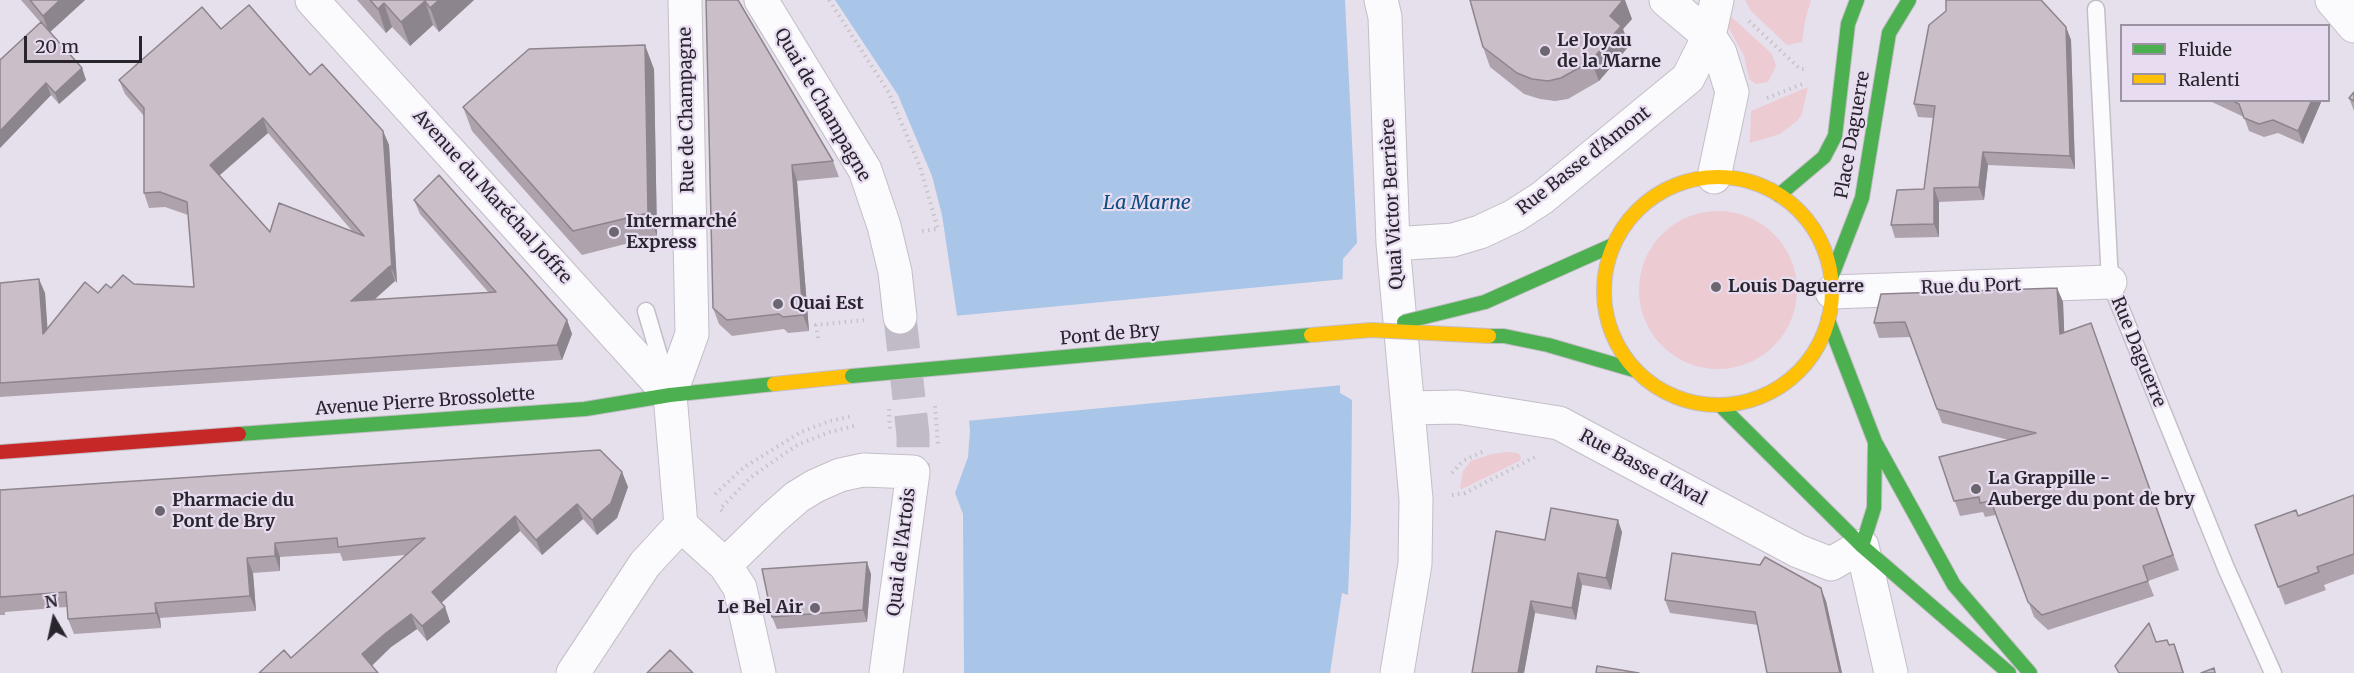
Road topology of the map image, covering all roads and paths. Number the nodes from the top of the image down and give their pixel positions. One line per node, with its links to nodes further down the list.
1 (312, 0): 30 (street, Avenue du Maréchal Joffre)
2 (685, 0): 30 (street, Rue de Champagne)
3 (761, 0): 25 (street, Quai de Champagne)
4 (829, 0): 19 (path)
5 (1381, 0): 20 (street, Quai Victor Berrière)
6 (1666, 0): 13 (street)
7 (1857, 0): 18 (main road, Place Daguerre)
8 (1909, 0): 23 (main road, Place Daguerre)
9 (2332, 0): 12 (street)
10 (1730, 8): 13 (street, Rue Basse d'Amont); 14 (path)
11 (2096, 9): 22 (lane, Rue Daguerre)
12 (2354, 26)
13 (1709, 36): 17 (street); 20 (street, Rue Basse d'Amont)
14 (1800, 69)
15 (1809, 80): 16 (path)
16 (1761, 100)
17 (1714, 177): 18 (main road, Place Daguerre); 21 (main road, Place Daguerre)
18 (1779, 195): 23 (main road, Place Daguerre)
19 (938, 229)
20 (1393, 244): 32 (street, Quai Victor Berrière)
21 (1613, 245): 26 (main road, Pont de Bry, bridge); 28 (main road, Place Daguerre)
22 (2110, 282): 23 (street, Rue du Port); 50 (lane, Rue Daguerre)
23 (1831, 296): 31 (main road, Place Daguerre); 34 (main road)
24 (646, 311): 30 (lane)
25 (885, 318): 27 (path)
26 (1371, 330): 28 (main road, Pont de Bry, bridge); 29 (main road, Pont de Bry, bridge)
27 (818, 338)
28 (1635, 370): 31 (main road, Place Daguerre)
29 (852, 376): 30 (main road, Avenue Pierre Brossolette)
30 (670, 395): 36 (main road, Avenue Pierre Brossolette); 40 (street)
31 (1721, 406): 41 (main road)
32 (1408, 408): 41 (street, Rue Basse d'Aval); 46 (street, Quai Victor Berrière)
33 (856, 415): 40 (path)
34 (1875, 442): 41 (main road); 49 (main road)
35 (1494, 448): 38 (path)
36 (0, 452)
37 (1538, 456): 39 (path)
38 (1451, 476)
39 (1445, 496)
40 (681, 525): 42 (street); 43 (street)
41 (1862, 546): 47 (street); 48 (main road)
42 (725, 565): 44 (street); 45 (street, Quai de l'Artois)
43 (573, 673)
44 (759, 673)
45 (886, 673)
46 (1397, 673)
47 (1891, 673)
48 (2009, 673)
49 (2030, 673)
50 (2273, 673)

